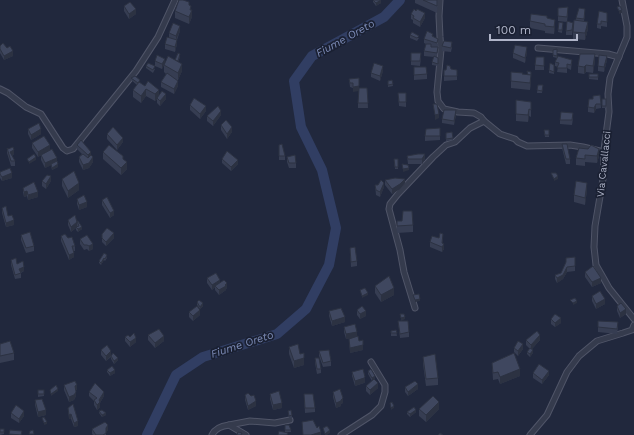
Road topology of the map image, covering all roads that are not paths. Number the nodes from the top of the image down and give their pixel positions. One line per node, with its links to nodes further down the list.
1 (175, 0): 6 (street)
2 (440, 0): 7 (street)
3 (622, 0): 5 (street, Via Cavallacci)
4 (538, 48): 5 (street)
5 (619, 57): 8 (street, Via Cavallacci)
6 (0, 89)
7 (484, 121): 8 (street); 9 (street)
8 (604, 152): 10 (street, Via Cavallacci)
9 (415, 308)
10 (634, 319)
11 (634, 325): 18 (street)
12 (371, 362): 17 (street)
13 (290, 420): 14 (street)
14 (228, 425): 15 (street); 16 (street)
15 (212, 435)
16 (246, 435)
17 (341, 435)
18 (530, 435)

